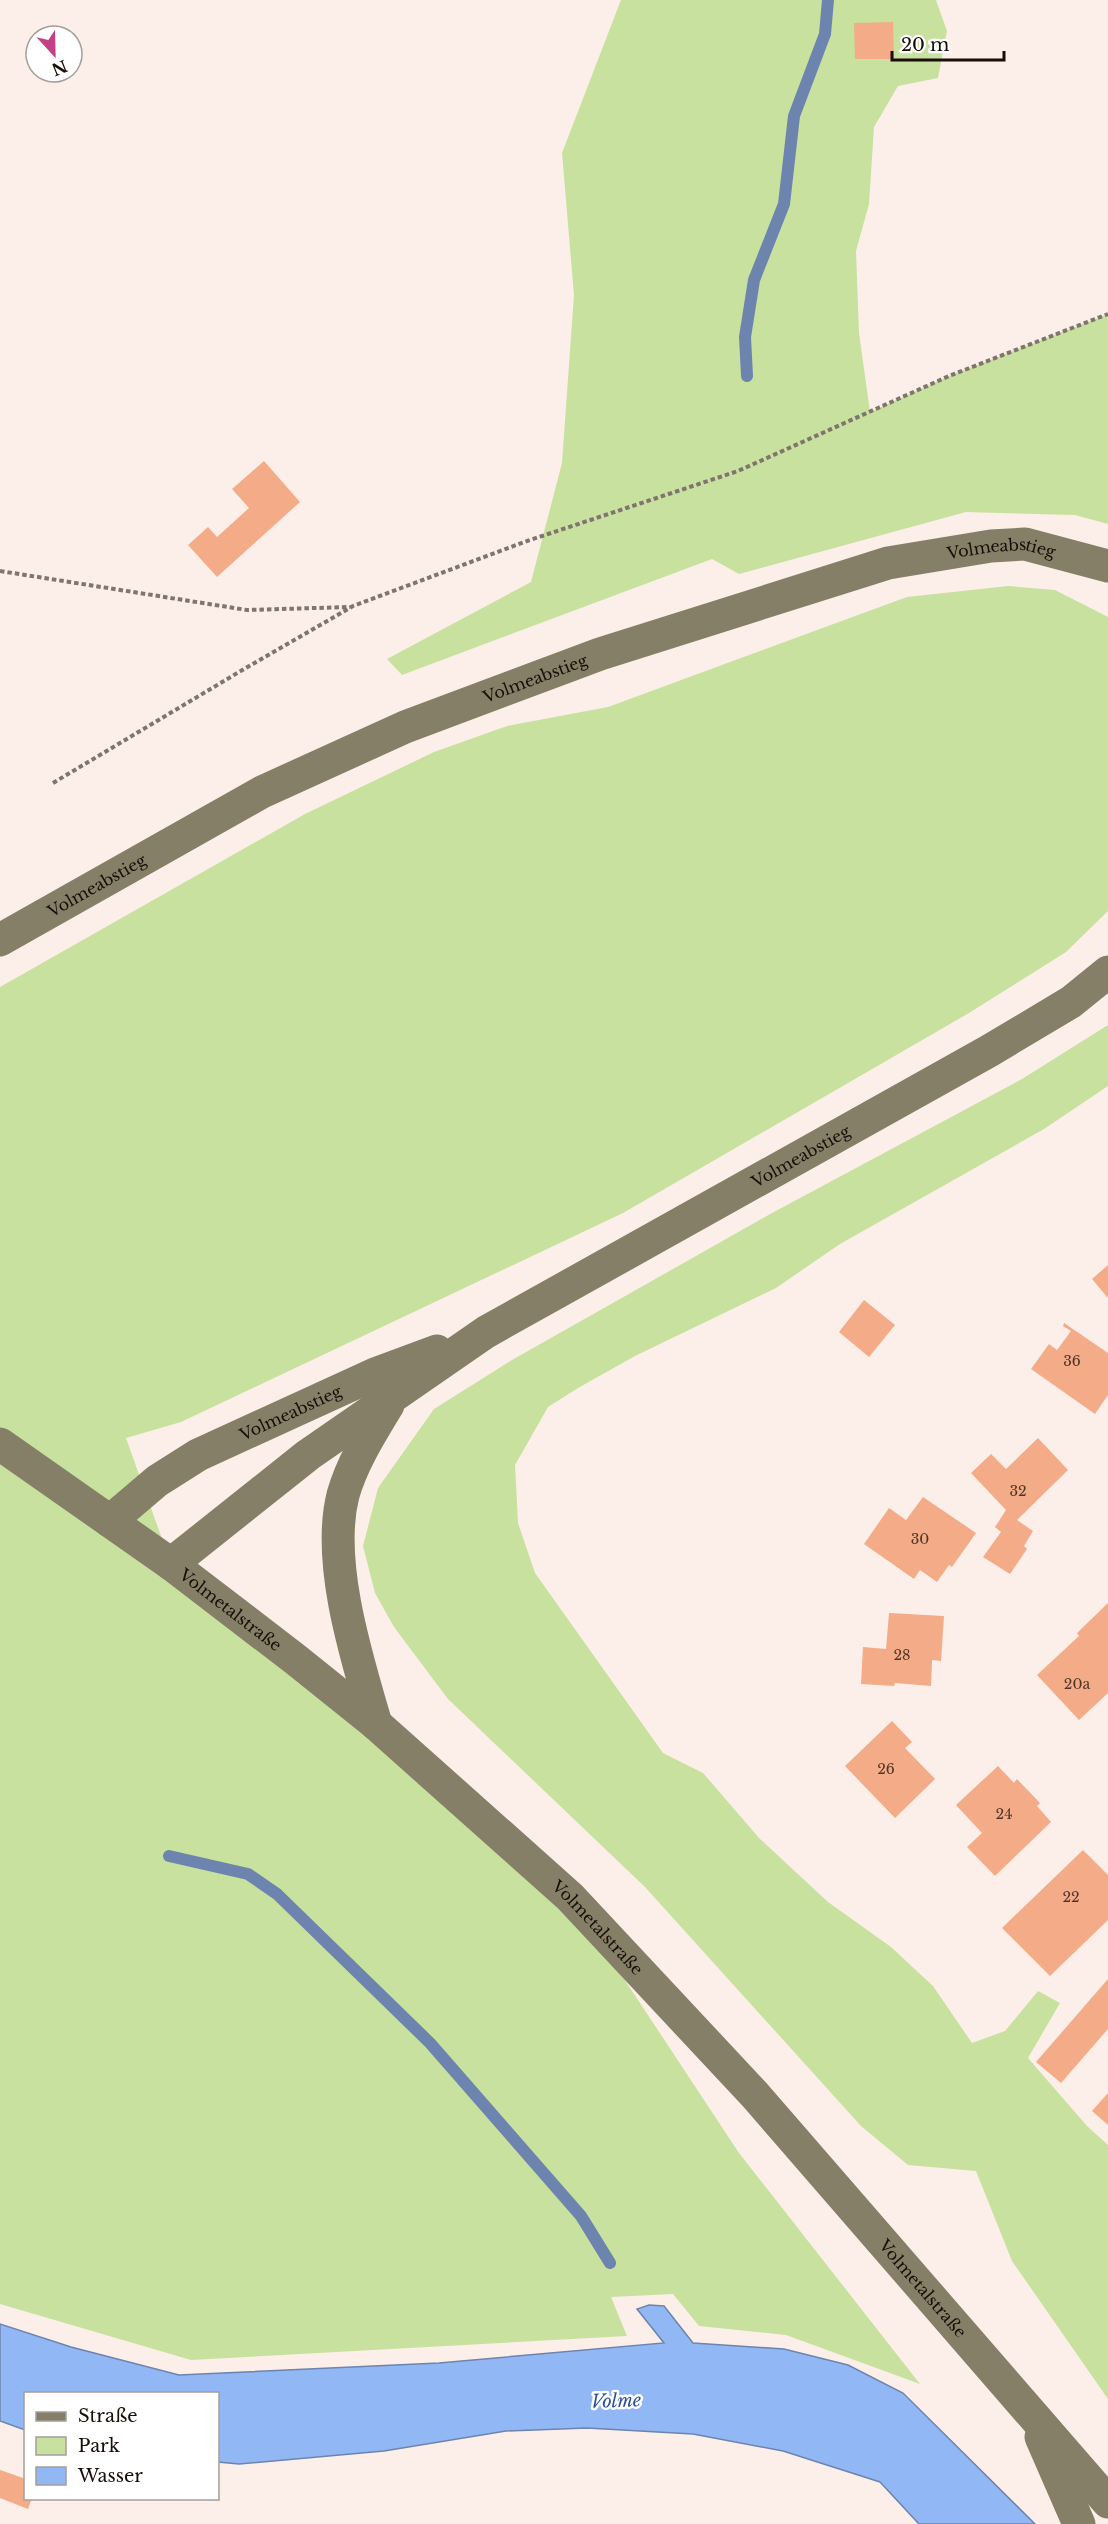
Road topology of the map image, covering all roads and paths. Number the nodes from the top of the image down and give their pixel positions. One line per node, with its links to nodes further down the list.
1 (1108, 314): 4 (path)
2 (1108, 566): 6 (main road, Volmeabstieg)
3 (0, 571): 4 (path)
4 (353, 606): 5 (path)
5 (52, 783)
6 (0, 939)
7 (1108, 972): 8 (main road, Volmeabstieg)
8 (486, 1332): 9 (main road, Volmeabstieg); 11 (main road, Volmeabstieg)
9 (394, 1395): 12 (main road, Volmeabstieg); 13 (main road)
10 (0, 1444): 11 (main road, Volmetalstraße)
11 (110, 1521): 12 (main road, Volmetalstraße)
12 (171, 1564): 13 (main road, Volmetalstraße)
13 (376, 1724): 14 (main road, Volmetalstraße)
14 (1028, 2407): 15 (main road, Volmetalstraße); 16 (main road)
15 (1108, 2502)
16 (1079, 2524)

